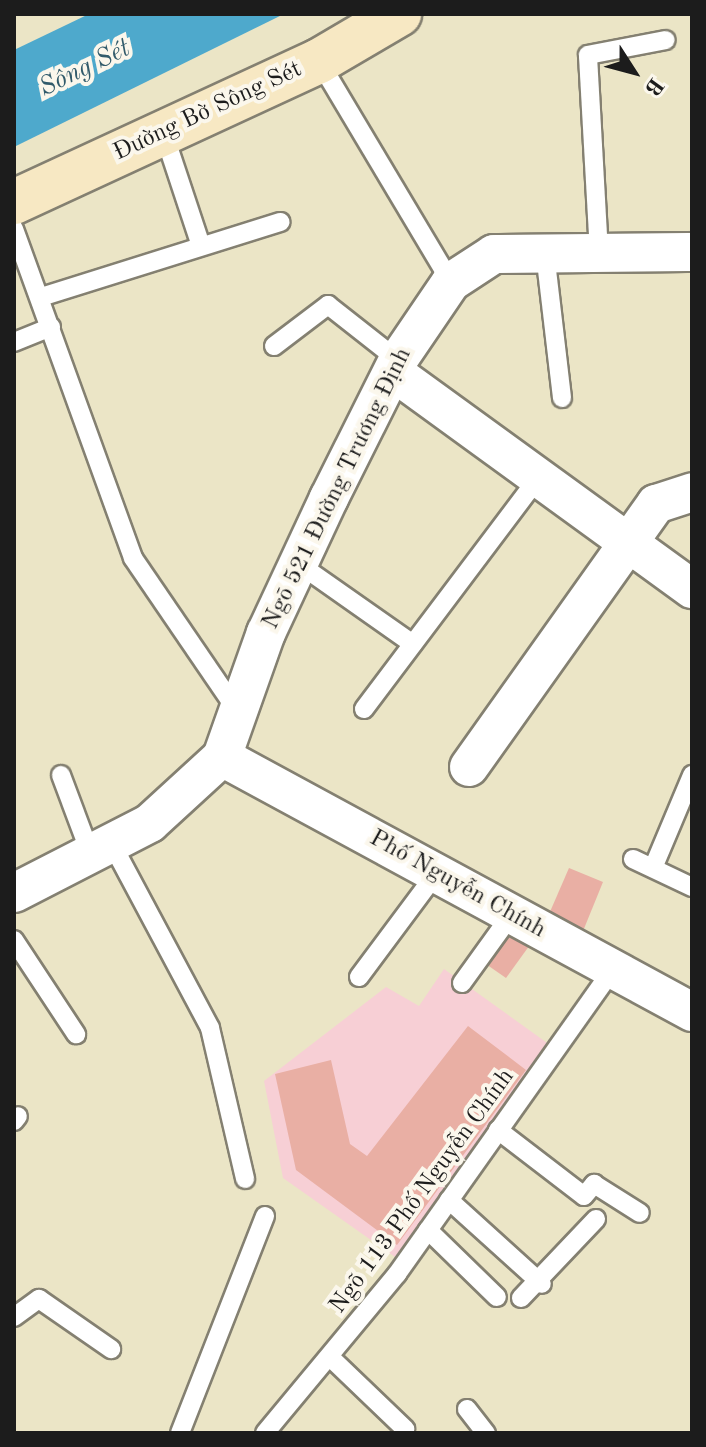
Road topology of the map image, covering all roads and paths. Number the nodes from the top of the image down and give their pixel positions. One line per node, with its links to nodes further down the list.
1 (399, 14): 3 (street, Đường Bờ Sông Sét)
2 (666, 40): 11 (lane)
3 (319, 61): 4 (street, Đường Bờ Sông Sét); 12 (lane)
4 (163, 131): 5 (street, Đường Bờ Sông Sét); 8 (lane)
5 (14, 202)
6 (281, 222): 8 (lane)
7 (14, 229): 13 (lane)
8 (201, 246): 13 (lane)
9 (692, 252): 11 (street, Ngõ 521 Đường Trương Định)
10 (545, 253): 11 (street, Ngõ 521 Đường Trương Định); 12 (street, Ngõ 521 Đường Trương Định); 18 (lane)
11 (599, 253)
12 (451, 282): 17 (street, Ngõ 521 Đường Trương Định)
13 (41, 297): 14 (lane)
14 (51, 327): 15 (lane); 25 (lane)
15 (14, 342)
16 (274, 346): 17 (lane)
17 (397, 367): 19 (street); 22 (street, Ngõ 521 Đường Trương Định)
18 (562, 398)
19 (538, 478): 21 (street); 24 (lane)
20 (692, 492): 21 (street)
21 (626, 542): 23 (street); 28 (street)
22 (299, 564): 24 (lane); 25 (street, Ngõ 521 Đường Trương Định)
23 (692, 589)
24 (413, 644): 26 (lane)
25 (236, 709): 27 (street, Ngõ 521 Đường Trương Định)
26 (364, 709)
27 (222, 757): 31 (street); 34 (street, Phố Nguyễn Chính)
28 (469, 767)
29 (61, 775): 31 (lane)
30 (692, 775): 33 (lane)
31 (102, 852): 36 (street); 45 (lane)
32 (633, 859): 33 (lane)
33 (653, 868): 35 (lane)
34 (438, 871): 37 (street, Phố Nguyễn Chính); 40 (lane)
35 (692, 887)
36 (14, 893)
37 (511, 915): 39 (street, Phố Nguyễn Chính); 41 (lane)
38 (14, 940): 43 (lane)
39 (611, 972): 42 (street, Phố Nguyễn Chính); 44 (lane, Ngõ 113 Phố Nguyễn Chính)
40 (359, 977)
41 (462, 983)
42 (692, 1012)
43 (76, 1034)
44 (498, 1130): 46 (lane, Ngõ 113 Phố Nguyễn Chính); 47 (lane)
45 (245, 1179)
46 (449, 1200): 50 (lane, Ngõ 113 Phố Nguyễn Chính); 51 (lane)
47 (640, 1213)
48 (265, 1216): 59 (lane)
49 (596, 1219): 51 (lane)
50 (428, 1230): 52 (lane); 56 (lane, Ngõ 113 Phố Nguyễn Chính)
51 (542, 1284): 53 (lane)
52 (497, 1297)
53 (521, 1298)
54 (14, 1317): 55 (lane)
55 (111, 1349)
56 (331, 1358): 58 (lane); 60 (lane, Ngõ 113 Phố Nguyễn Chính)
57 (467, 1409): 61 (lane)
58 (405, 1429)
59 (180, 1433)
60 (265, 1433)
61 (486, 1433)

